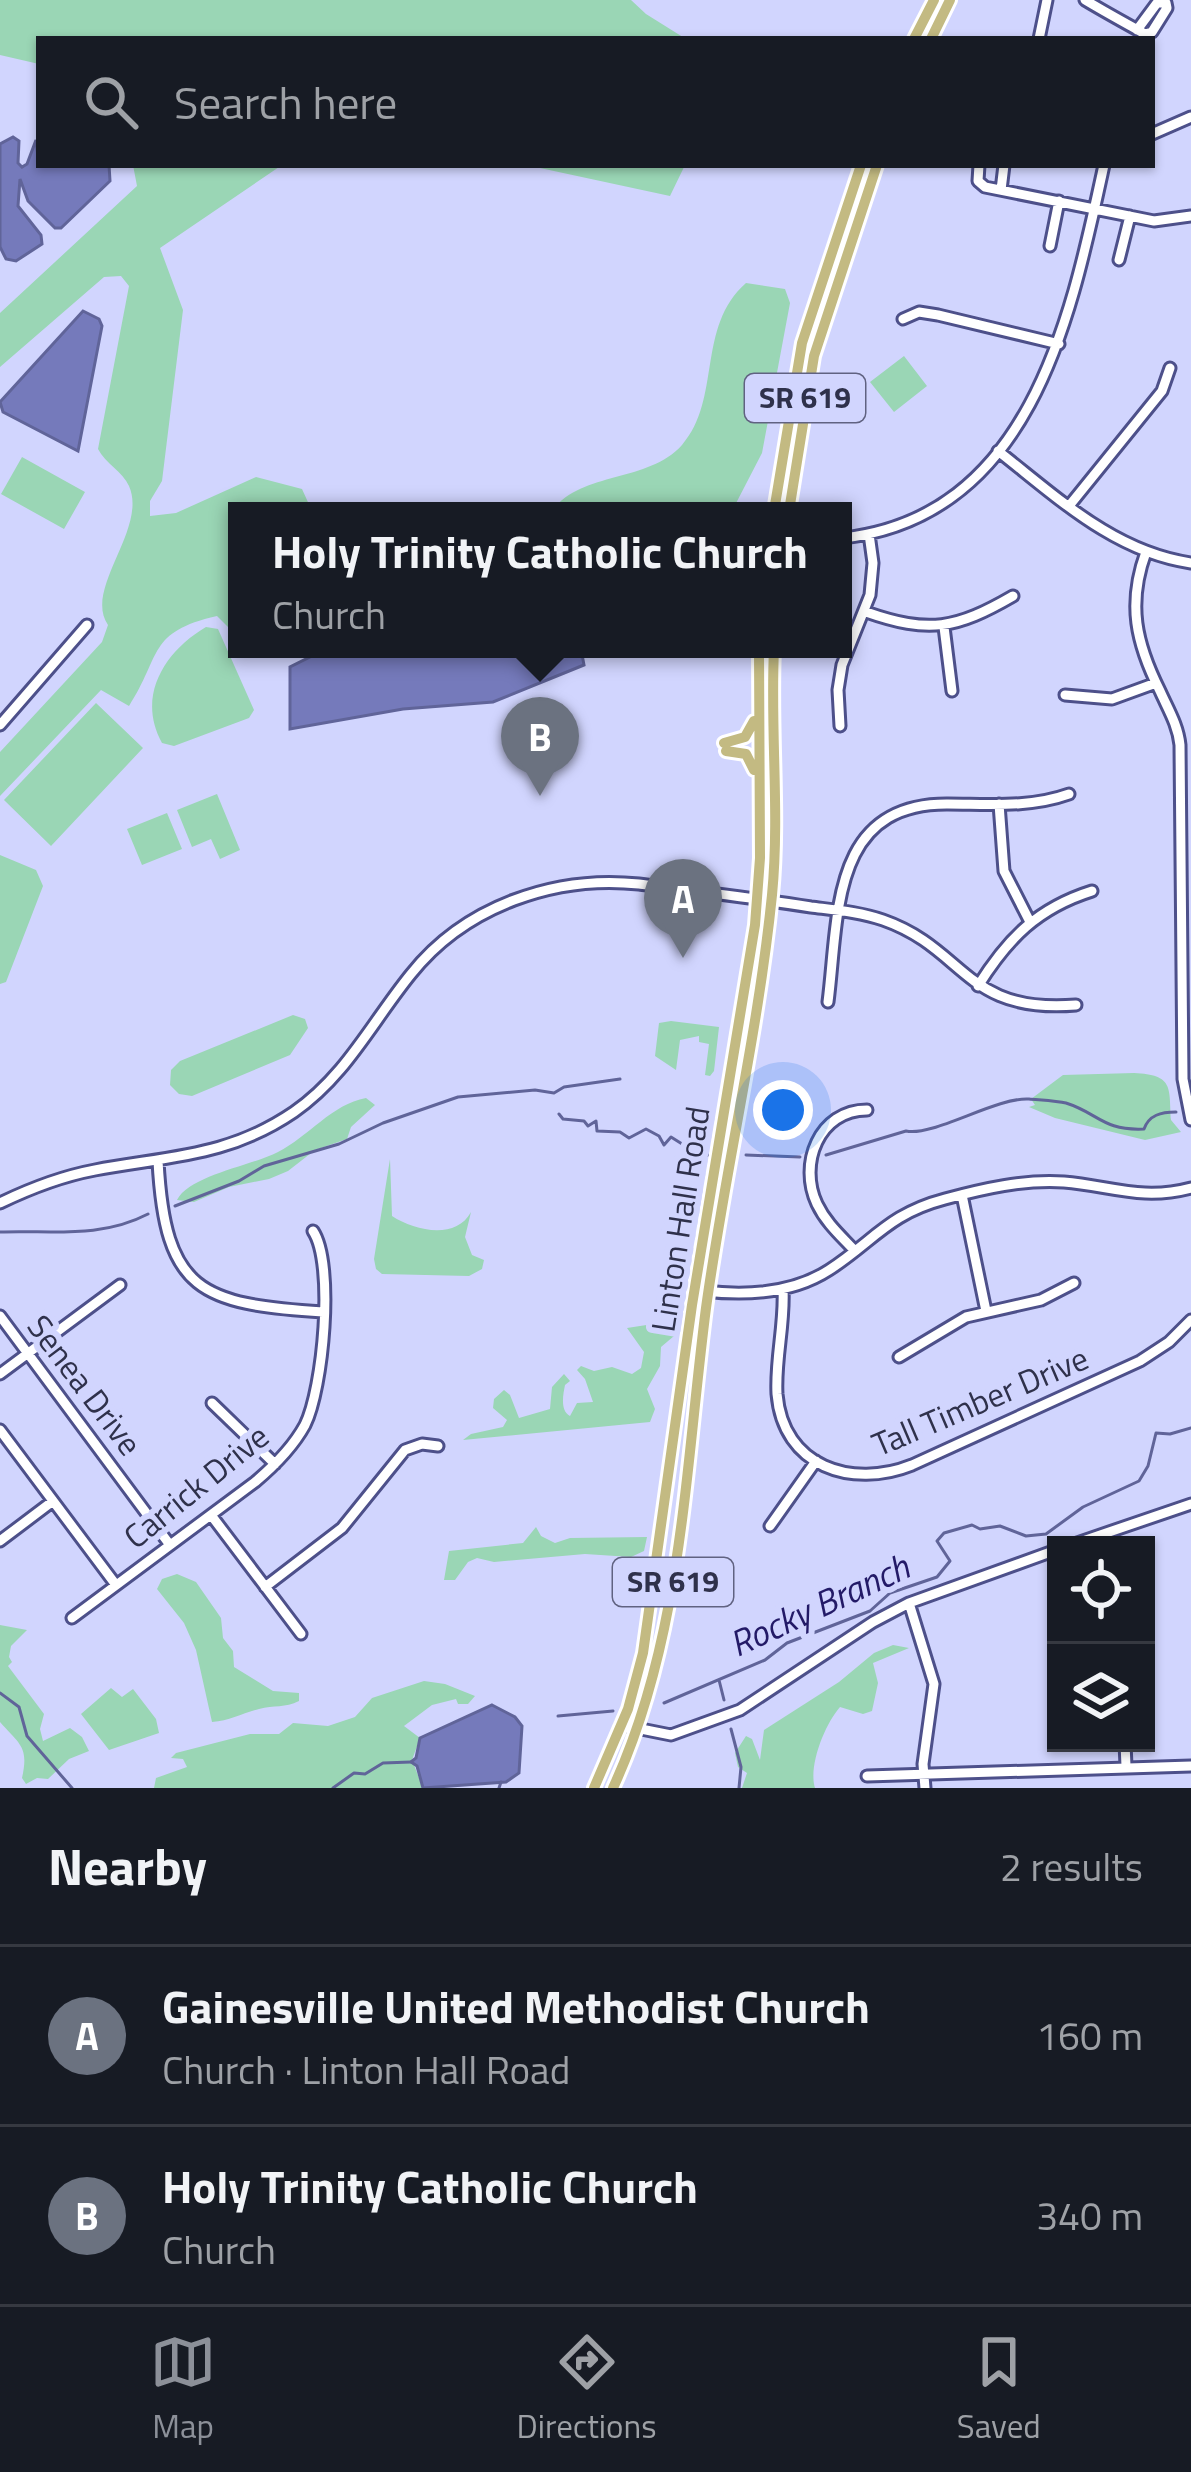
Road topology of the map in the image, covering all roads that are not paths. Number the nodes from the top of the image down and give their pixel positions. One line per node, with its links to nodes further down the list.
1 (934, 0): 6 (main road)
2 (950, 0): 7 (main road)
3 (1048, 0): 8 (street)
4 (1085, 0): 5 (street)
5 (1137, 30)
6 (916, 36)
7 (932, 36)
8 (1040, 36)
9 (1191, 117): 10 (street)
10 (1155, 133)
11 (860, 168): 27 (main road, SR 619)
12 (876, 168): 28 (main road, SR 619)
13 (979, 168): 16 (street)
14 (1004, 168): 16 (street)
15 (1103, 168): 18 (street)
16 (1000, 190): 17 (street)
17 (1059, 201): 18 (street); 21 (street)
18 (1094, 209): 19 (street); 24 (street)
19 (1130, 216): 20 (street); 22 (street)
20 (1191, 216)
21 (1050, 246)
22 (1119, 260)
23 (903, 319): 24 (street)
24 (1059, 344): 26 (street)
25 (1170, 368): 29 (street)
26 (998, 452): 29 (street); 30 (street)
27 (776, 502)
28 (790, 502)
29 (1069, 506): 32 (street)
30 (869, 534): 31 (street); 35 (street)
31 (852, 537)
32 (1147, 552): 33 (street); 42 (street)
33 (1191, 563)
34 (1013, 596): 37 (street)
35 (866, 612): 37 (street); 38 (street)
36 (87, 625): 46 (street)
37 (944, 627): 43 (street)
38 (852, 642)
39 (759, 658): 45 (main road, Linton Hall Road / SR 619)
40 (774, 658): 53 (main road, Linton Hall Road / SR 619)
41 (845, 658): 47 (street)
42 (1156, 683): 44 (street); 51 (street)
43 (952, 691)
44 (1065, 695)
45 (757, 712): 48 (main road, Linton Hall Road / SR 619); 48 (main road)
46 (0, 725)
47 (840, 726)
48 (758, 779): 53 (main road, Linton Hall Road / SR 619)
49 (1069, 794): 50 (street)
50 (999, 804): 54 (street); 56 (street)
51 (1186, 806): 55 (street)
52 (1092, 892): 56 (street)
53 (764, 900): 54 (street); 62 (street); 71 (main road, Linton Hall Road / SR 619)
54 (839, 911): 57 (street); 58 (street)
55 (1186, 913): 61 (street)
56 (1029, 920): 57 (street)
57 (978, 986): 59 (street)
58 (828, 1002)
59 (1076, 1005)
60 (867, 1110): 67 (street)
61 (1191, 1120)
62 (158, 1161): 65 (street); 73 (street)
63 (1191, 1188): 64 (street)
64 (962, 1195): 67 (street); 72 (street)
65 (0, 1203)
66 (313, 1231): 73 (street, Carrick Drive)
67 (854, 1250): 70 (street)
68 (1074, 1283): 72 (street)
69 (120, 1285): 76 (street)
70 (783, 1289): 71 (street); 82 (street)
71 (702, 1290): 97 (main road, Linton Hall Road / SR 619); 98 (main road, Linton Hall Road / SR 619)
72 (986, 1311): 77 (street)
73 (322, 1312): 83 (street, Carrick Drive)
74 (0, 1316): 76 (street, Senea Drive)
75 (1191, 1320): 82 (street, Tall Timber Drive)
76 (28, 1353): 78 (street); 90 (street, Senea Drive)
77 (899, 1357)
78 (0, 1374)
79 (212, 1403): 83 (street)
80 (0, 1430): 84 (street)
81 (438, 1446): 93 (street)
82 (816, 1461): 87 (street)
83 (274, 1464): 86 (street, Carrick Drive)
84 (53, 1501): 89 (street); 92 (street)
85 (1191, 1504): 88 (street)
86 (211, 1515): 90 (street, Carrick Drive); 93 (street)
87 (770, 1526)
88 (1097, 1536)
89 (0, 1540)
90 (170, 1545): 92 (street, Carrick Drive)
91 (1047, 1553): 94 (street)
92 (116, 1585): 95 (street, Carrick Drive)
93 (265, 1587): 96 (street)
94 (909, 1604): 98 (street); 102 (street)
95 (72, 1618)
96 (301, 1634)
97 (621, 1726): 98 (street); 104 (main road, Linton Hall Road / SR 619)
98 (638, 1732): 105 (main road, Linton Hall Road / SR 619)
99 (1125, 1752): 100 (street)
100 (1126, 1766): 101 (street); 102 (street)
101 (1191, 1766)
102 (923, 1774): 103 (street); 106 (street)
103 (867, 1775)
104 (594, 1788)
105 (613, 1788)
106 (925, 1788)

